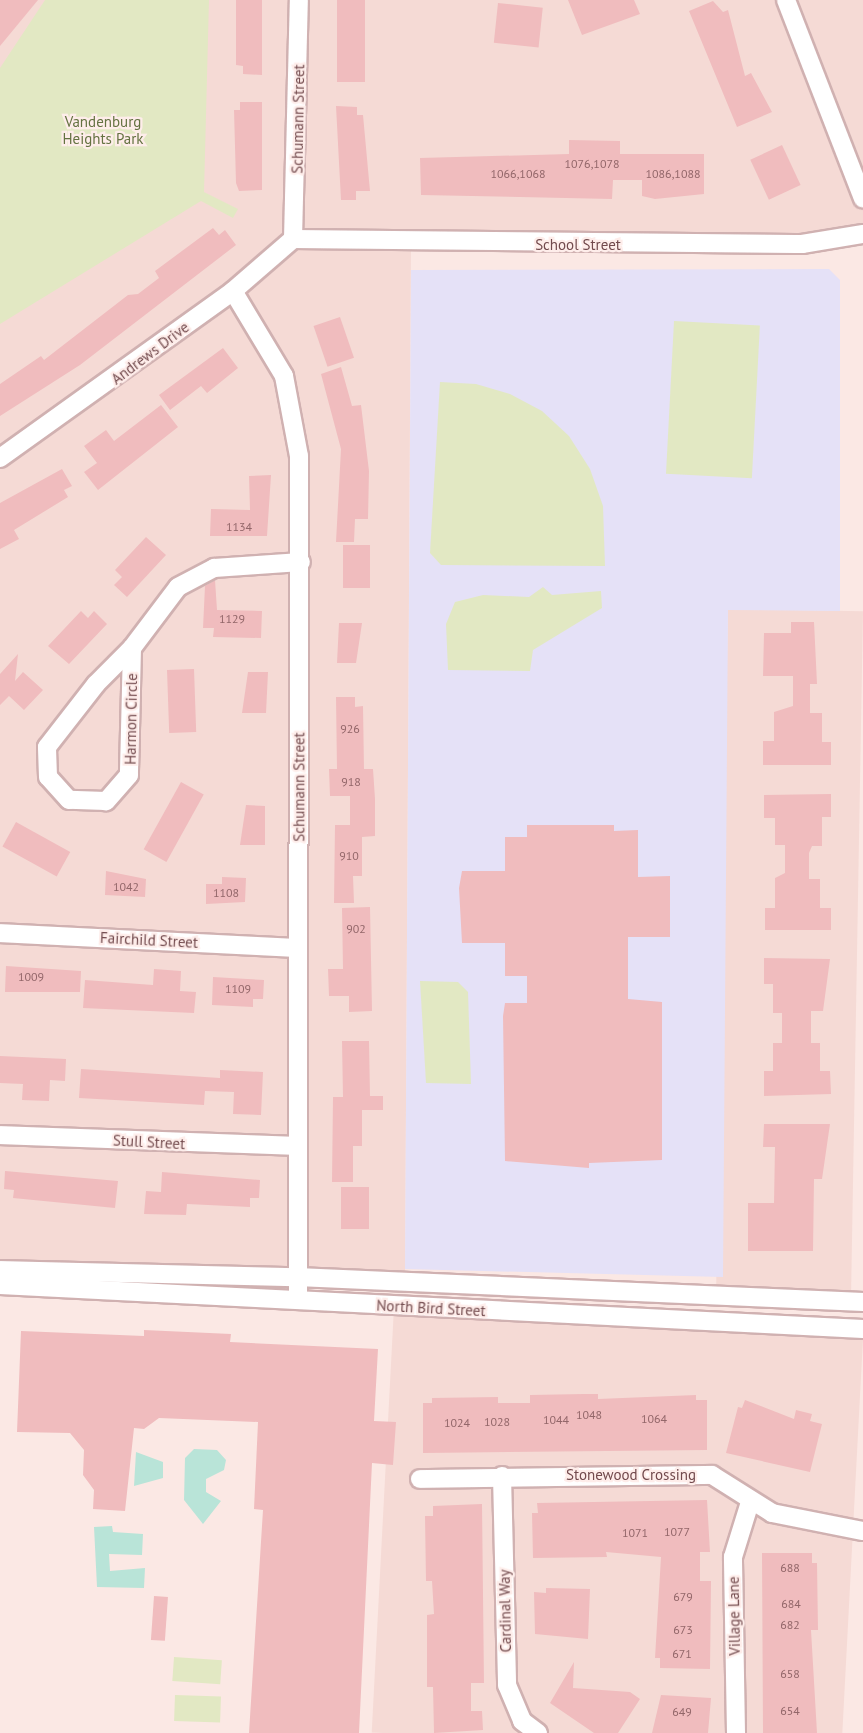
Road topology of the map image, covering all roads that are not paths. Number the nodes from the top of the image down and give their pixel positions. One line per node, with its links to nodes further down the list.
1 (299, 0): 5 (street, Schumann Street)
2 (786, 0): 3 (street)
3 (863, 199)
4 (863, 234): 5 (street, School Street)
5 (293, 238): 6 (street, Andrews Drive)
6 (233, 291): 7 (street, Andrews Drive); 8 (street, Schumann Street)
7 (0, 458)
8 (301, 562): 9 (street, Harmon Circle); 11 (street, Schumann Street)
9 (132, 648): 9 (street, Harmon Circle)
10 (0, 933): 11 (street, Fairchild Street)
11 (298, 948): 13 (street, Schumann Street)
12 (0, 1135): 13 (street, Stull Street)
13 (297, 1146): 15 (street, Schumann Street)
14 (0, 1270): 15 (street, North Bird Street)
15 (297, 1277): 17 (street, Schumann Street); 18 (street, North Bird Street)
16 (0, 1286): 17 (street, North Bird Street)
17 (298, 1300): 19 (street, North Bird Street)
18 (863, 1302)
19 (863, 1329)
20 (502, 1476): 21 (street, Stonewood Crossing); 22 (street, Stonewood Crossing); 24 (street, Cardinal Way)
21 (420, 1479)
22 (750, 1502): 23 (street, Stonewood Crossing); 25 (street, Village Lane)
23 (863, 1531)
24 (538, 1733)
25 (736, 1733)

